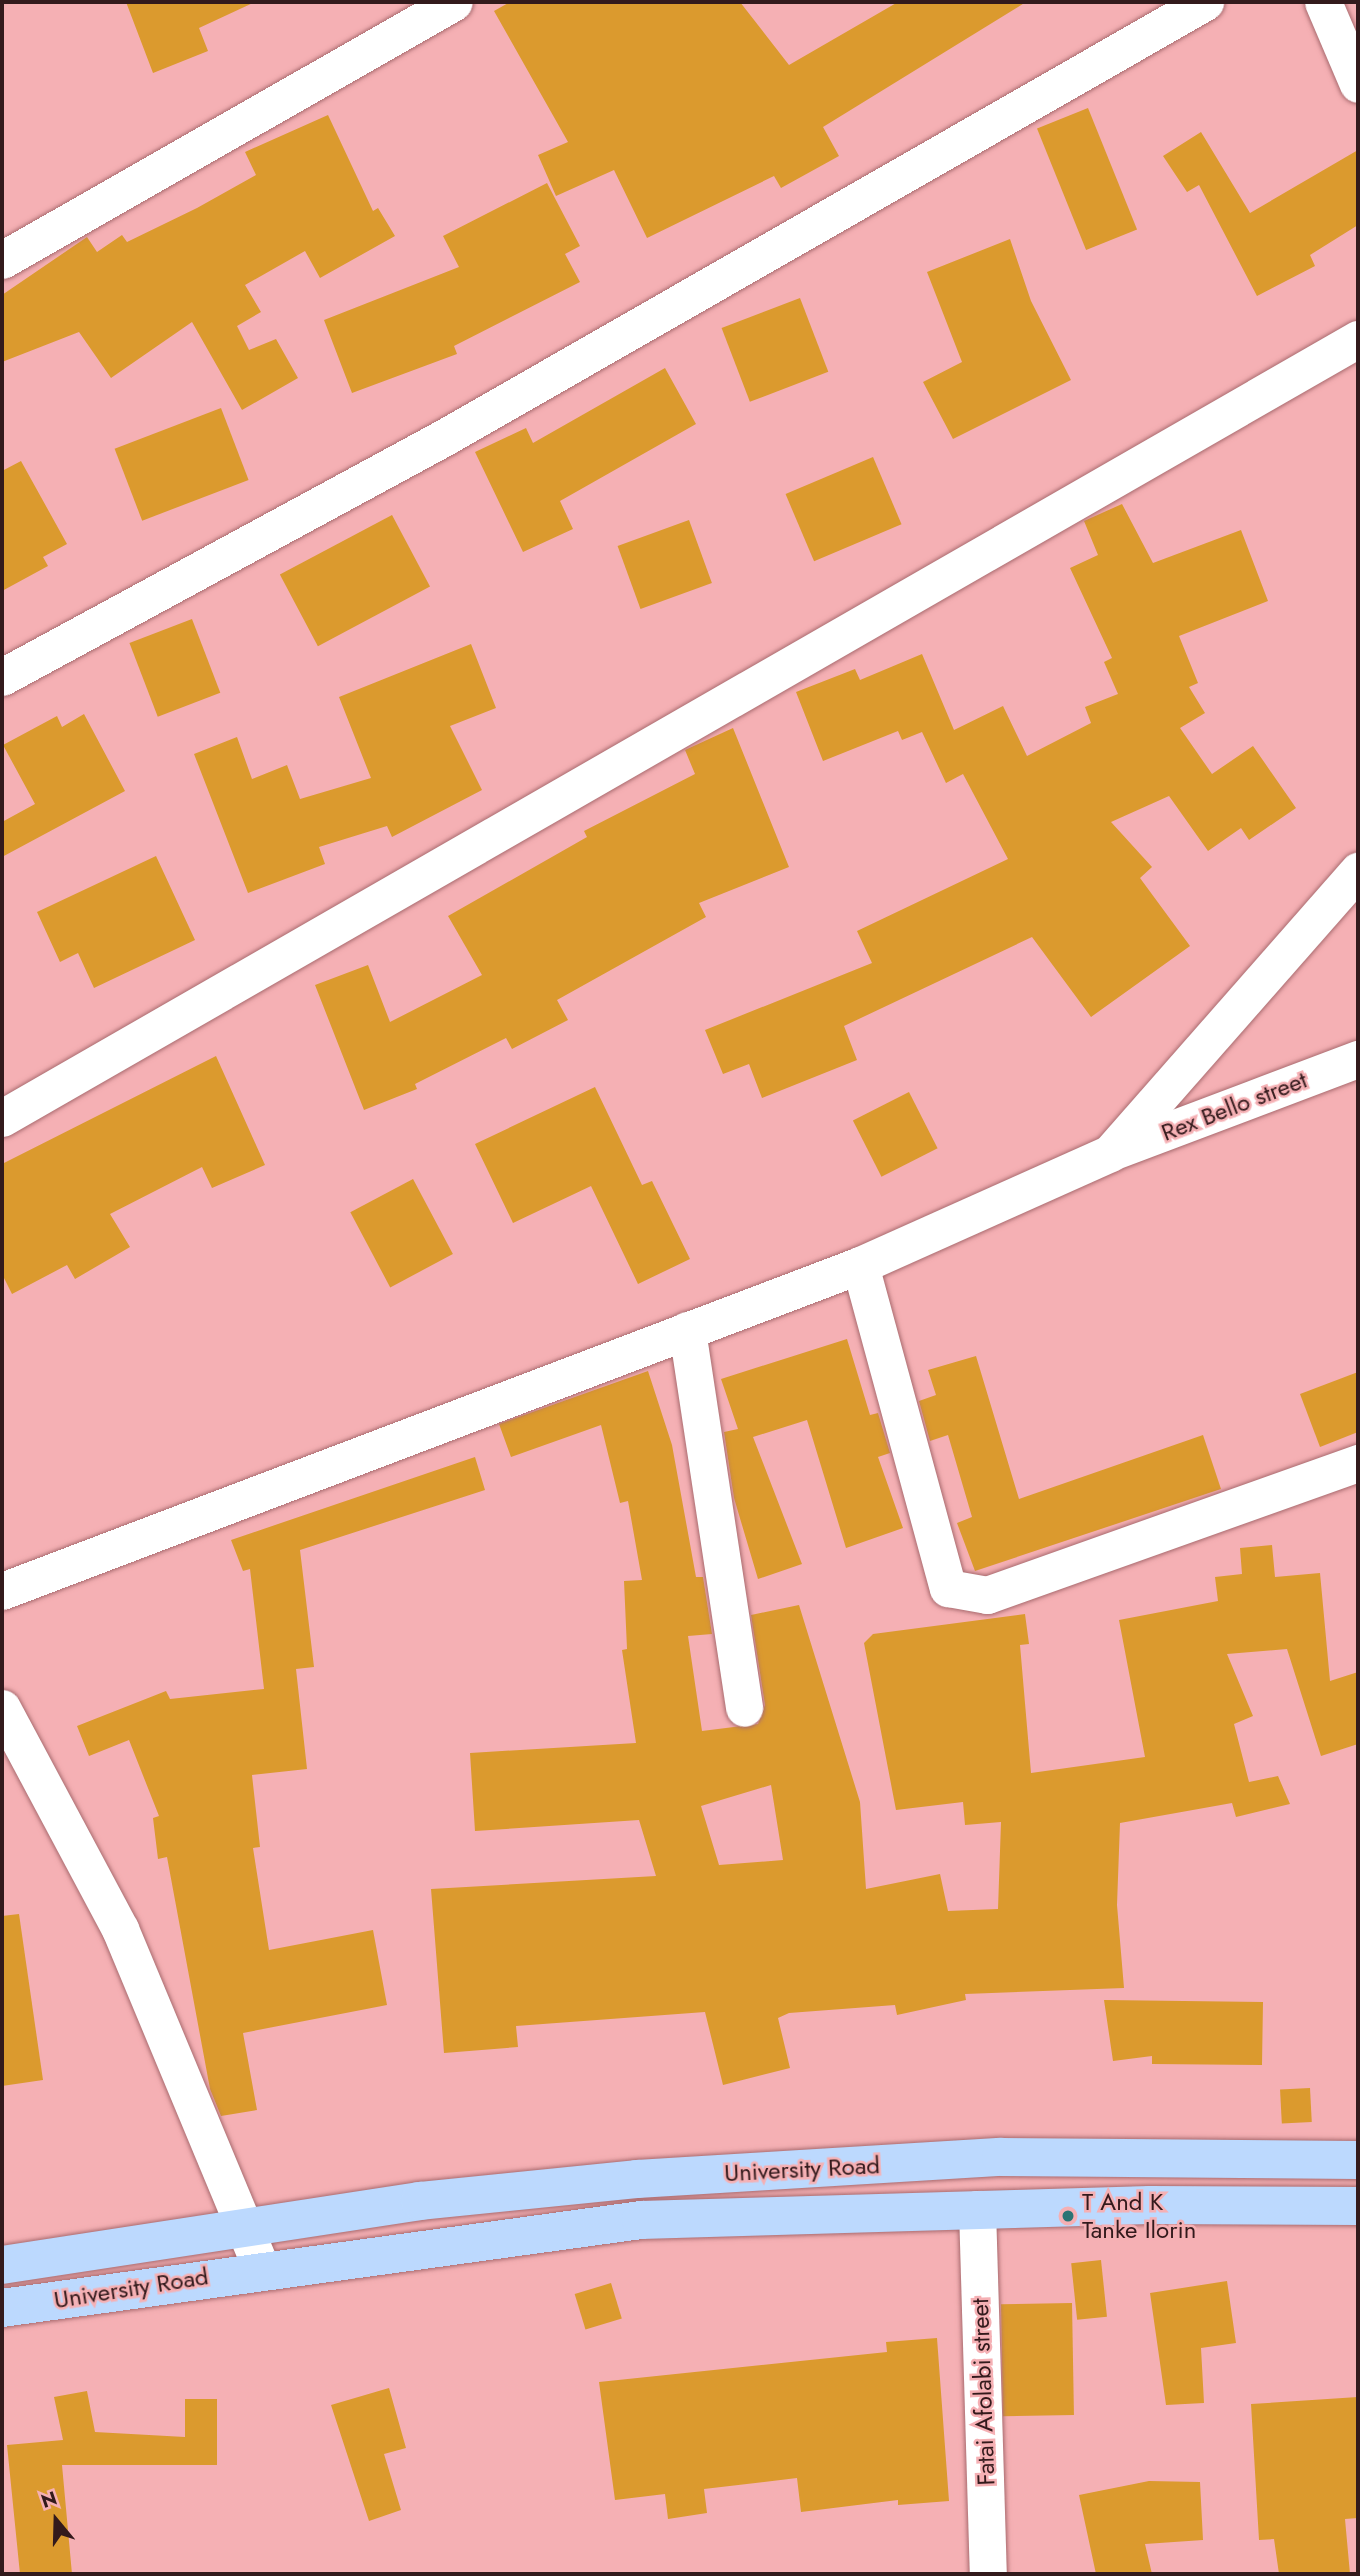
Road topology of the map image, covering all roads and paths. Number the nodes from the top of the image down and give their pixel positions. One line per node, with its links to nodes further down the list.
1 (454, 2): 5 (street)
2 (1205, 2): 7 (street)
3 (1323, 2): 4 (street)
4 (1358, 84)
5 (2, 260)
6 (1358, 339): 10 (street)
7 (2, 677)
8 (1358, 871): 11 (street)
9 (1358, 1059): 11 (street, Rex Bello street)
10 (2, 1118)
11 (1110, 1153): 12 (street, Rex Bello street)
12 (860, 1265): 13 (street, Rex Bello street); 14 (street)
13 (687, 1330): 15 (street, Rex Bello street); 17 (street)
14 (1358, 1463)
15 (2, 1591)
16 (2, 1708): 21 (street)
17 (744, 1708)
18 (1358, 2161): 21 (main road, University Road)
19 (1358, 2206): 20 (main road, University Road)
20 (978, 2209): 23 (main road, University Road); 25 (street, Fatai Afolabi street)
21 (248, 2227): 22 (main road, University Road); 23 (street)
22 (2, 2265)
23 (261, 2267): 24 (main road, University Road)
24 (2, 2308)
25 (988, 2574)

